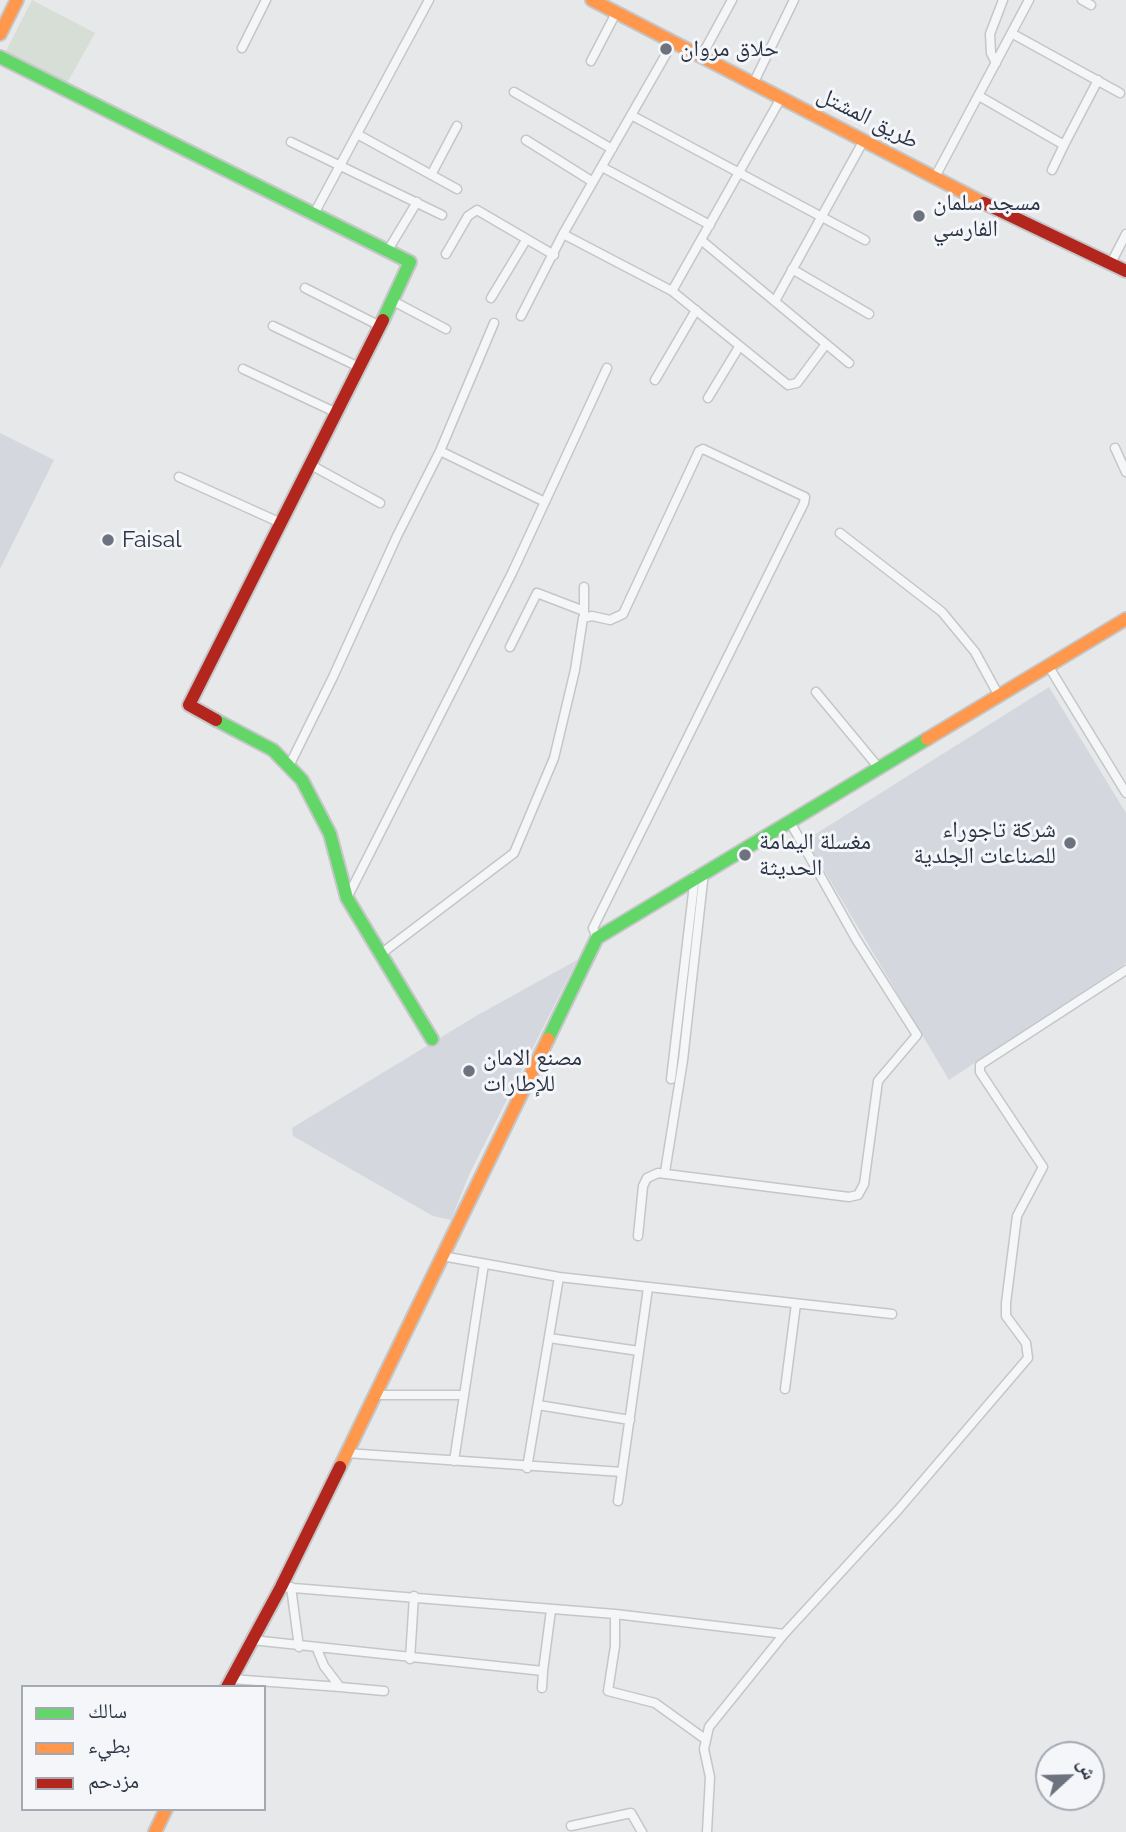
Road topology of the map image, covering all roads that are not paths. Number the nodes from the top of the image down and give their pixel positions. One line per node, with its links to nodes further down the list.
1 (17, 0): 12 (street)
2 (267, 0): 15 (street)
3 (429, 0): 28 (street)
4 (592, 0): 11 (street, طريق المشتل)
5 (732, 0): 17 (street)
6 (794, 0): 21 (street)
7 (1003, 0): 19 (street)
8 (1029, 0): 13 (street)
9 (1082, 0): 10 (street)
10 (1091, 5)
11 (616, 13): 14 (street, طريق المشتل); 18 (street)
12 (1, 29)
13 (1013, 34): 19 (street); 20 (street)
14 (673, 42): 17 (street, طريق المشتل); 26 (street)
15 (242, 48)
16 (0, 57): 43 (street)
17 (701, 57): 21 (street, طريق المشتل)
18 (591, 61)
19 (996, 64): 24 (street)
20 (1098, 80): 23 (street); 32 (street)
21 (752, 84): 25 (street, طريق المشتل)
22 (514, 92): 33 (street)
23 (1120, 93)
24 (979, 96): 32 (street); 39 (street)
25 (781, 98): 30 (street, طريق المشتل); 37 (street)
26 (631, 115): 33 (street); 37 (street)
27 (457, 126): 38 (street)
28 (357, 134): 34 (street); 38 (street)
29 (526, 140): 40 (street)
30 (864, 140): 39 (street, طريق المشتل); 45 (street)
31 (290, 142): 34 (street)
32 (1064, 145): 36 (street)
33 (612, 149): 35 (street)
34 (340, 164): 42 (street); 43 (street)
35 (601, 167): 40 (street); 46 (street)
36 (1052, 170)
37 (739, 173): 45 (street); 46 (street)
38 (431, 175): 41 (street)
39 (935, 177): 55 (street, طريق المشتل)
40 (593, 182): 47 (street)
41 (457, 189)
42 (418, 202): 44 (street); 52 (street)
43 (315, 212): 52 (street)
44 (442, 215)
45 (821, 218): 51 (street); 56 (street)
46 (710, 225): 50 (street)
47 (564, 234): 54 (street); 59 (street)
48 (1126, 234): 55 (street)
49 (526, 240): 53 (street); 54 (street); 60 (street)
50 (701, 240): 59 (street); 61 (street)
51 (865, 240)
52 (388, 250): 62 (street)
53 (446, 254)
54 (554, 255): 65 (street)
55 (1111, 263): 57 (street, طريق المشتل)
56 (792, 270): 61 (street); 64 (street)
57 (1126, 271)
58 (305, 288): 68 (street)
59 (672, 291): 63 (street)
60 (491, 298)
61 (775, 300): 70 (street)
62 (393, 302): 68 (street); 69 (street)
63 (696, 310): 71 (street); 76 (street)
64 (869, 314)
65 (521, 316)
66 (494, 323): 80 (street)
67 (273, 326): 73 (street)
68 (380, 326): 73 (street)
69 (446, 329)
70 (826, 344): 71 (street); 72 (street)
71 (739, 347): 77 (street)
72 (849, 363)
73 (361, 368): 78 (street)
74 (607, 368): 84 (street)
75 (243, 369): 78 (street)
76 (655, 380)
77 (708, 398)
78 (337, 413): 81 (street)
79 (1115, 448): 82 (street)
80 (440, 451): 84 (street); 95 (street)
81 (311, 465): 85 (street); 86 (street)
82 (1126, 472)
83 (179, 477): 86 (street)
84 (545, 502): 100 (street)
85 (380, 503)
86 (281, 523): 95 (street)
87 (840, 533): 94 (street)
88 (584, 587): 89 (street)
89 (584, 614): 91 (street); 101 (street); 102 (street)
90 (1126, 619): 92 (street)
91 (510, 647)
92 (1049, 667): 94 (street); 97 (street)
93 (816, 692): 96 (street)
94 (999, 696): 96 (street)
95 (289, 766): 100 (street)
96 (879, 768): 98 (street)
97 (1126, 793)
98 (790, 821): 99 (street); 106 (street)
99 (700, 874): 101 (street); 105 (street); 106 (street)
100 (347, 898): 102 (street)
101 (597, 938): 108 (street)
102 (382, 953): 104 (street)
103 (1126, 970): 130 (street)
104 (432, 1039)
105 (671, 1079)
106 (665, 1172): 107 (street)
107 (638, 1236)
108 (442, 1256): 109 (street); 117 (street)
109 (484, 1264): 110 (street); 118 (street)
110 (559, 1277): 111 (street); 114 (street)
111 (648, 1288): 112 (street); 115 (street)
112 (796, 1304): 113 (street); 116 (street)
113 (892, 1314)
114 (549, 1338): 115 (street); 119 (street)
115 (639, 1351): 120 (street)
116 (785, 1390)
117 (373, 1395): 118 (street); 121 (street)
118 (463, 1395): 122 (street)
119 (538, 1405): 120 (street); 123 (street)
120 (630, 1420): 124 (street)
121 (346, 1453): 122 (street); 126 (street)
122 (454, 1461): 123 (street)
123 (527, 1468): 124 (street)
124 (622, 1472): 125 (street)
125 (618, 1501)
126 (286, 1587): 127 (street); 131 (street); 132 (street)
127 (414, 1596): 128 (street); 134 (street)
128 (551, 1611): 129 (street); 135 (street)
129 (615, 1614): 130 (street); 140 (street)
130 (784, 1634): 140 (street)
131 (252, 1640): 132 (street); 136 (street)
132 (299, 1647): 133 (street)
133 (317, 1649): 134 (street); 137 (street)
134 (410, 1659): 135 (street)
135 (543, 1671): 138 (street)
136 (229, 1683): 137 (street)
137 (340, 1687): 139 (street)
138 (542, 1688)
139 (384, 1691)
140 (705, 1739): 145 (street)
141 (165, 1811): 143 (street)
142 (571, 1826): 144 (street)
143 (155, 1832)
144 (642, 1832)
145 (707, 1832)

